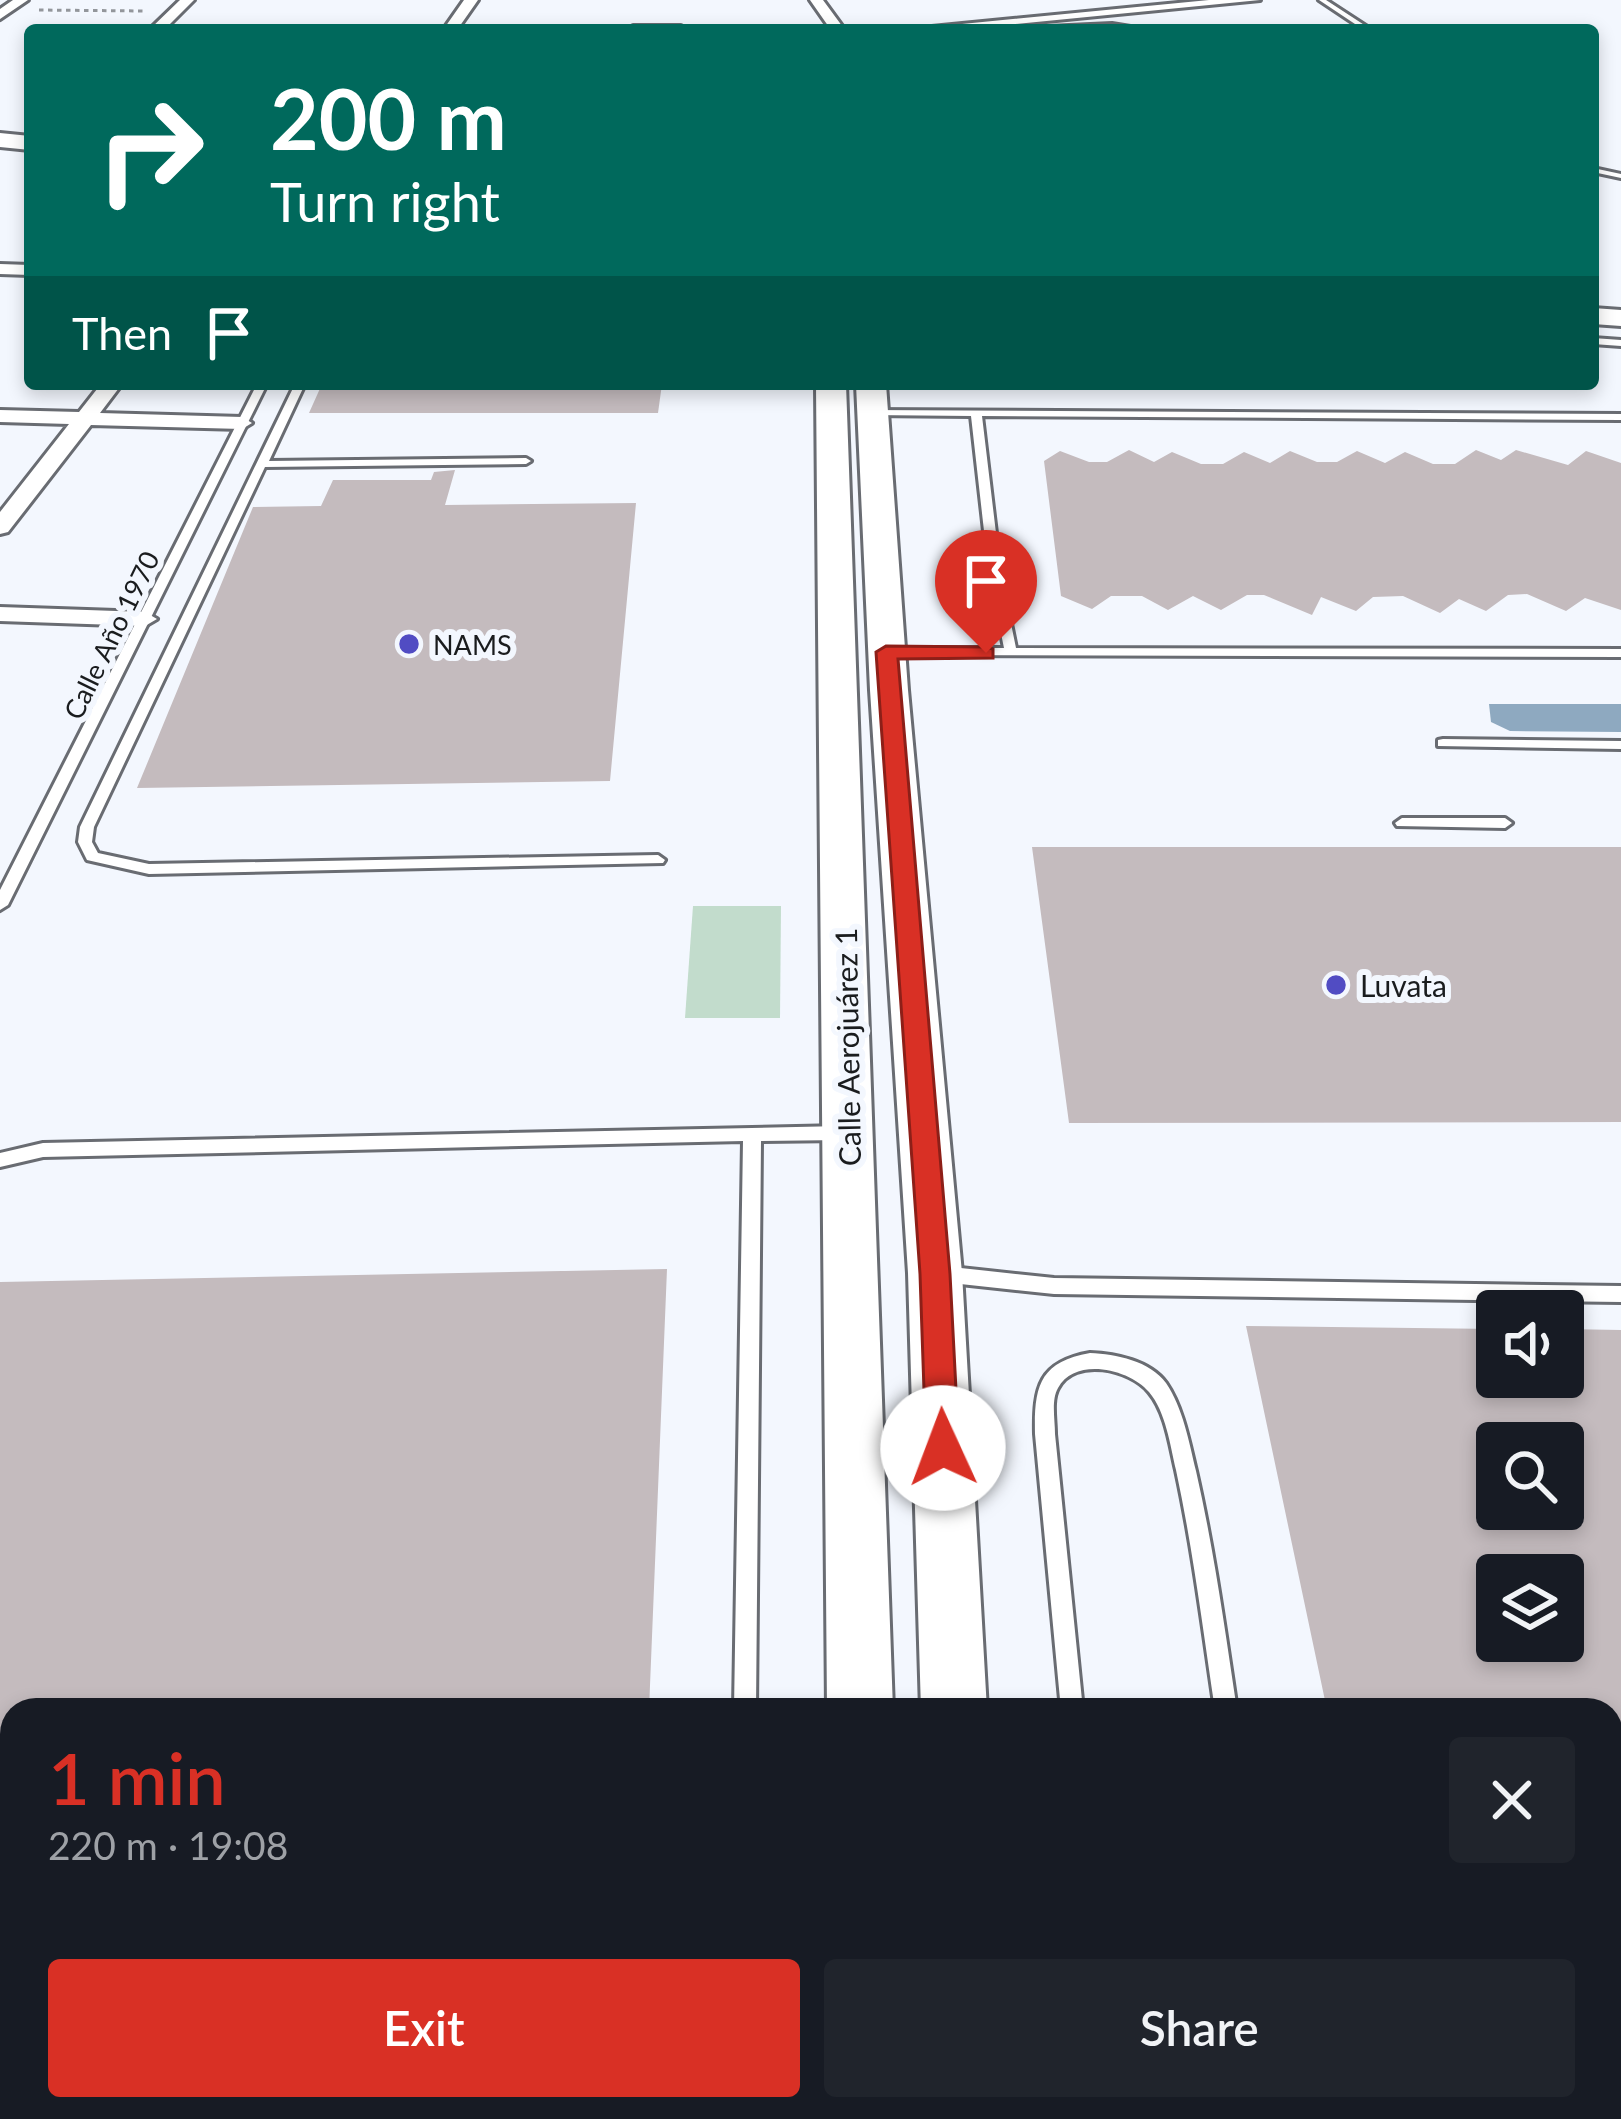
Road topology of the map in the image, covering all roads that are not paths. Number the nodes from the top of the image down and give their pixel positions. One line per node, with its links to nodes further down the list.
1 (188, 0): 8 (street)
2 (1040, 0): 7 (street)
3 (1254, 0): 5 (street)
4 (1322, 0): 11 (lane)
5 (1161, 5): 7 (street)
6 (942, 13): 9 (street)
7 (1061, 17): 10 (street)
8 (163, 24)
9 (953, 24)
10 (979, 24)
11 (1360, 24)
12 (17, 270): 13 (street)
13 (0, 290)
14 (107, 390): 22 (street)
15 (259, 390): 23 (lane, Calle Año 1970)
16 (297, 390): 25 (lane)
17 (831, 390): 38 (street, Calle Aerojuárez 1)
18 (870, 398): 19 (lane); 29 (street)
19 (976, 413): 21 (lane); 31 (lane)
20 (0, 416): 22 (street)
21 (1621, 417)
22 (86, 418): 23 (street); 26 (street)
23 (242, 423): 28 (lane, Calle Año 1970)
24 (526, 461): 25 (lane)
25 (261, 464): 36 (lane)
26 (0, 527)
27 (0, 614): 28 (street)
28 (145, 619): 37 (lane, Calle Año 1970)
29 (886, 652): 31 (lane); 41 (street)
30 (1621, 652): 31 (lane)
31 (1011, 653)
32 (1443, 743): 33 (lane)
33 (1621, 745)
34 (1402, 823): 35 (lane)
35 (1504, 823)
36 (658, 860)
37 (0, 905)
38 (849, 1133): 39 (lane); 44 (street, Calle Aerojuárez 1)
39 (752, 1135): 40 (lane); 43 (lane)
40 (0, 1160)
41 (935, 1274): 42 (lane); 45 (street)
42 (1621, 1294)
43 (745, 1698)
44 (860, 1698)
45 (953, 1698)
46 (1071, 1698): 47 (lane)
47 (1224, 1698)

